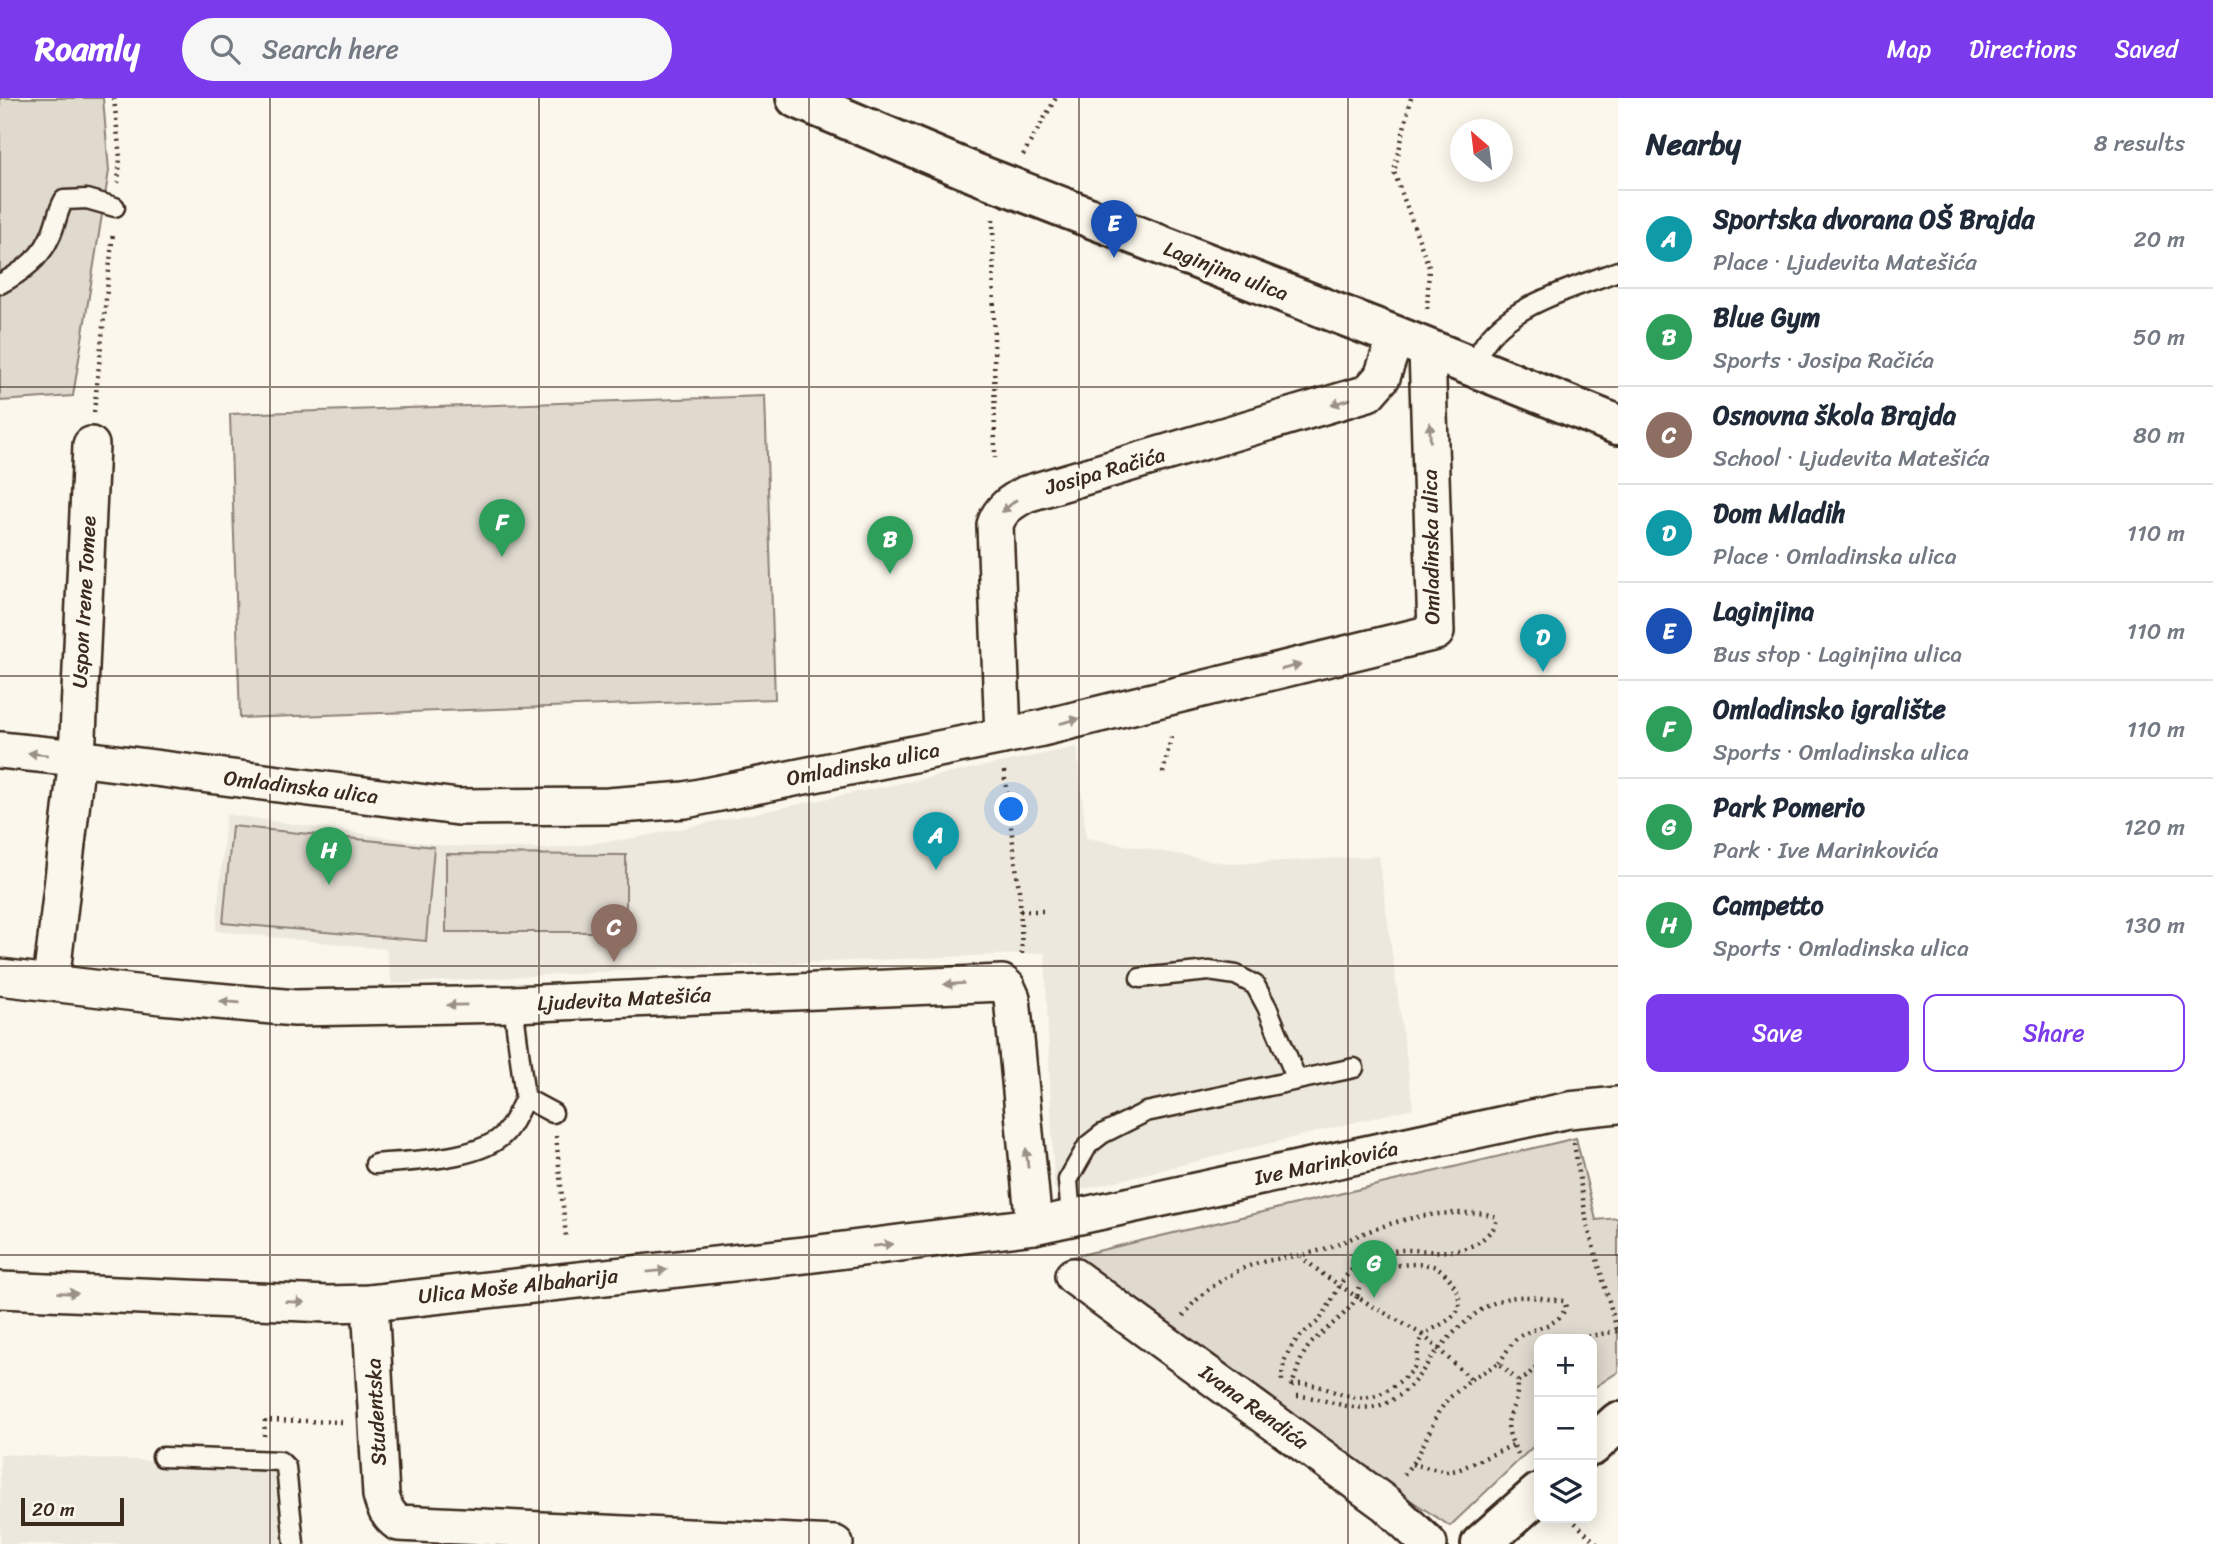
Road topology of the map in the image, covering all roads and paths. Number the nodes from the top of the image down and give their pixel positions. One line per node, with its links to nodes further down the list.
1 (114, 98): 5 (path)
2 (796, 98): 11 (main road, Laginjina ulica)
3 (1056, 98): 6 (path)
4 (1411, 98): 11 (path)
5 (120, 158)
6 (1021, 158)
7 (115, 214): 10 (lane); 14 (path)
8 (993, 219): 15 (path)
9 (1618, 271): 12 (lane)
10 (0, 284)
11 (1416, 335): 12 (main road, Laginjina ulica); 18 (street, Josipa Račića, one-way to 18); 18 (street, Omladinska ulica, one-way to 11)
12 (1475, 369): 13 (main road, Laginjina ulica)
13 (1618, 425)
14 (91, 445): 19 (street, Uspon Irene Tomee)
15 (995, 458)
16 (1174, 727): 20 (path)
17 (0, 750): 19 (street, Omladinska ulica, one-way to 17)
18 (1003, 750): 19 (street, Omladinska ulica); 21 (path)
19 (76, 758): 26 (street, Uspon Irene Tomee)
20 (1163, 773)
21 (1020, 911): 22 (path); 23 (path)
22 (1047, 911)
23 (1023, 957)
24 (0, 976): 26 (street, Ljudevita Matešića)
25 (1140, 978): 29 (lane)
26 (51, 982): 27 (street, Ljudevita Matešića, one-way to 26)
27 (513, 1004): 30 (lane); 36 (street, Ljudevita Matešića, one-way to 27)
28 (1354, 1068): 29 (lane)
29 (1297, 1080): 35 (lane)
30 (525, 1098): 32 (lane); 34 (lane)
31 (1618, 1105): 35 (street, Ive Marinkovića)
32 (555, 1122): 37 (path)
33 (1574, 1143): 44 (path)
34 (375, 1164)
35 (1071, 1218): 36 (street, Ive Marinkovića)
36 (1034, 1226): 43 (street, Ulica Moše Albaharija, one-way to 36)
37 (566, 1237)
38 (1301, 1256): 40 (path); 40 (path); 47 (path)
39 (1073, 1276): 47 (street, Ivana Rendića)
40 (1340, 1287): 42 (path); 54 (path)
41 (0, 1290): 43 (street, Ulica Moše Albaharija, one-way to 43)
42 (1357, 1297): 45 (path); 45 (path); 53 (path)
43 (370, 1303): 67 (street, Studentska)
44 (1617, 1332): 46 (path)
45 (1423, 1335): 48 (path); 53 (path)
46 (1597, 1335)
47 (1167, 1344): 54 (street, Ivana Rendića)
48 (1439, 1349): 49 (path); 51 (path); 54 (path)
49 (1499, 1363): 51 (path); 52 (path)
50 (1534, 1369): 52 (path)
51 (1471, 1378): 60 (path)
52 (1518, 1381): 59 (path)
53 (1292, 1385): 54 (path)
54 (1276, 1406): 68 (street, Ivana Rendića)
55 (275, 1420): 56 (path)
56 (347, 1421)
57 (1618, 1422): 58 (main road)
58 (1597, 1441)
59 (1513, 1445): 61 (path); 63 (path)
60 (1419, 1454)
61 (1518, 1454)
62 (162, 1457): 66 (lane)
63 (1412, 1464)
64 (1534, 1497): 69 (main road)
65 (1575, 1523): 70 (path)
66 (294, 1544)
67 (835, 1544)
68 (1429, 1544)
69 (1481, 1544)
70 (1597, 1544)

